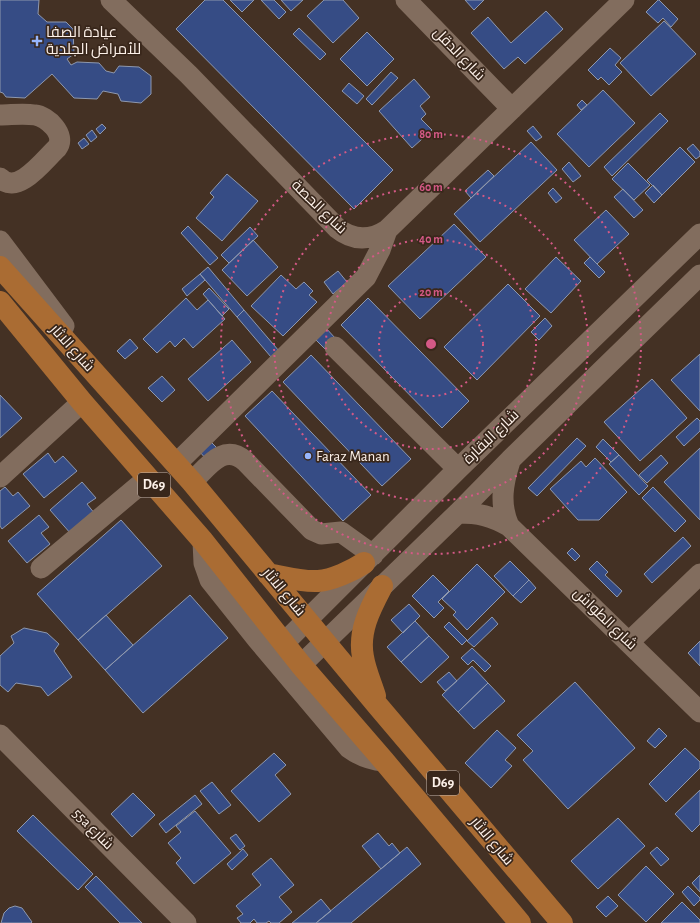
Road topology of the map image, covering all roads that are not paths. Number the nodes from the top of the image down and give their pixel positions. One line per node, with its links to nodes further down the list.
1 (406, 0): 4 (street, شارع الدقل)
2 (624, 0): 4 (street, شارع الحصة)
3 (122, 4): 7 (street, شارع الحصة)
4 (512, 109): 7 (street, شارع الحصة)
5 (0, 115): 6 (street)
6 (0, 178)
7 (387, 230): 19 (street)
8 (700, 234): 20 (street, شارع البقارة)
9 (0, 241): 16 (street)
10 (0, 267): 16 (main road, شارع الاثار / D69)
11 (700, 275): 18 (street, شارع البقارة)
12 (0, 302): 14 (main road, شارع الاثار / D69)
13 (0, 313): 14 (main road)
14 (22, 328): 17 (main road, شارع الاثار / D69)
15 (335, 347): 20 (street)
16 (74, 350): 19 (main road, شارع الاثار / D69)
17 (82, 402): 21 (street); 22 (main road, شارع الاثار / D69)
18 (510, 460): 24 (street, شارع البقارة); 25 (street)
19 (176, 464): 23 (main road, شارع الاثار / D69)
20 (458, 469): 27 (street, شارع البقارة)
21 (0, 477)
22 (148, 478): 26 (main road, شارع الاثار / D69); 28 (street)
23 (192, 482): 27 (street); 29 (main road, شارع الاثار / D69)
24 (458, 513): 25 (street, شارع الطواش); 31 (street, شارع البقارة)
25 (509, 526): 34 (street, شارع الطواش)
26 (203, 541): 33 (main road, شارع الاثار / D69); 40 (street)
27 (368, 559): 29 (main road); 32 (street, شارع البقارة)
28 (41, 568)
29 (268, 574): 32 (main road, شارع الاثار / D69)
30 (700, 574): 34 (street)
31 (382, 586): 35 (street, شارع البقارة); 37 (main road)
32 (303, 616): 33 (main road); 35 (main road, شارع الاثار / D69)
33 (280, 638): 36 (main road, شارع الاثار / D69)
34 (629, 642): 38 (street, شارع الطواش)
35 (330, 647): 36 (main road); 37 (main road, شارع الاثار / D69)
36 (305, 670): 40 (main road, شارع الاثار / D69)
37 (378, 706): 43 (main road, شارع الاثار / D69)
38 (700, 712)
39 (0, 735): 41 (street, 55a شارع)
40 (384, 761): 42 (main road, شارع الاثار / D69)
41 (186, 923)
42 (520, 923)
43 (562, 923)

